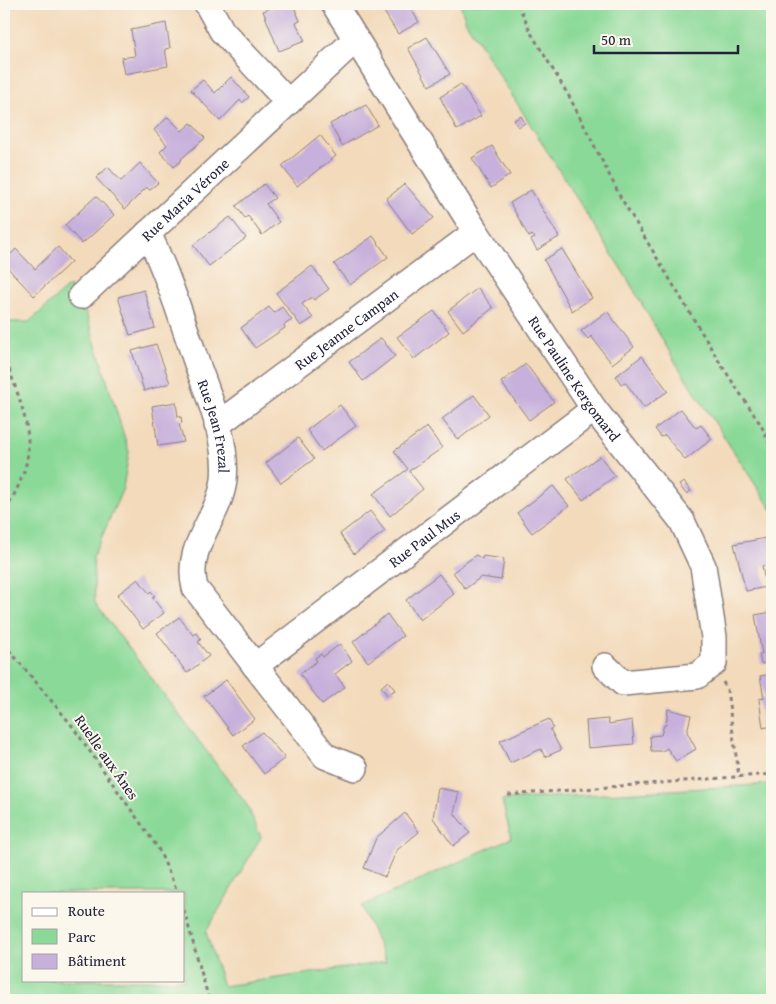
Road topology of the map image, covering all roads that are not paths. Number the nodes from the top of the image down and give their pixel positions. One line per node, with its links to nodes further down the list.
1 (207, 4): 4 (street)
2 (334, 4): 3 (street, Rue Pauline Kergomard)
3 (355, 40): 4 (street, Rue Maria Vérone); 5 (street, Rue Pauline Kergomard)
4 (288, 102): 6 (street, Rue Maria Vérone)
5 (476, 232): 8 (street, Rue Pauline Kergomard); 9 (street, Rue Jeanne Campan)
6 (148, 233): 7 (street, Rue Maria Vérone); 9 (street, Rue Jean Frezal)
7 (82, 296)
8 (594, 409): 10 (street, Rue Paul Mus); 11 (street, Rue Pauline Kergomard)
9 (216, 425): 10 (street, Rue Jean Frezal)
10 (255, 666): 12 (street, Rue Jean Frezal)
11 (605, 666)
12 (355, 768)

